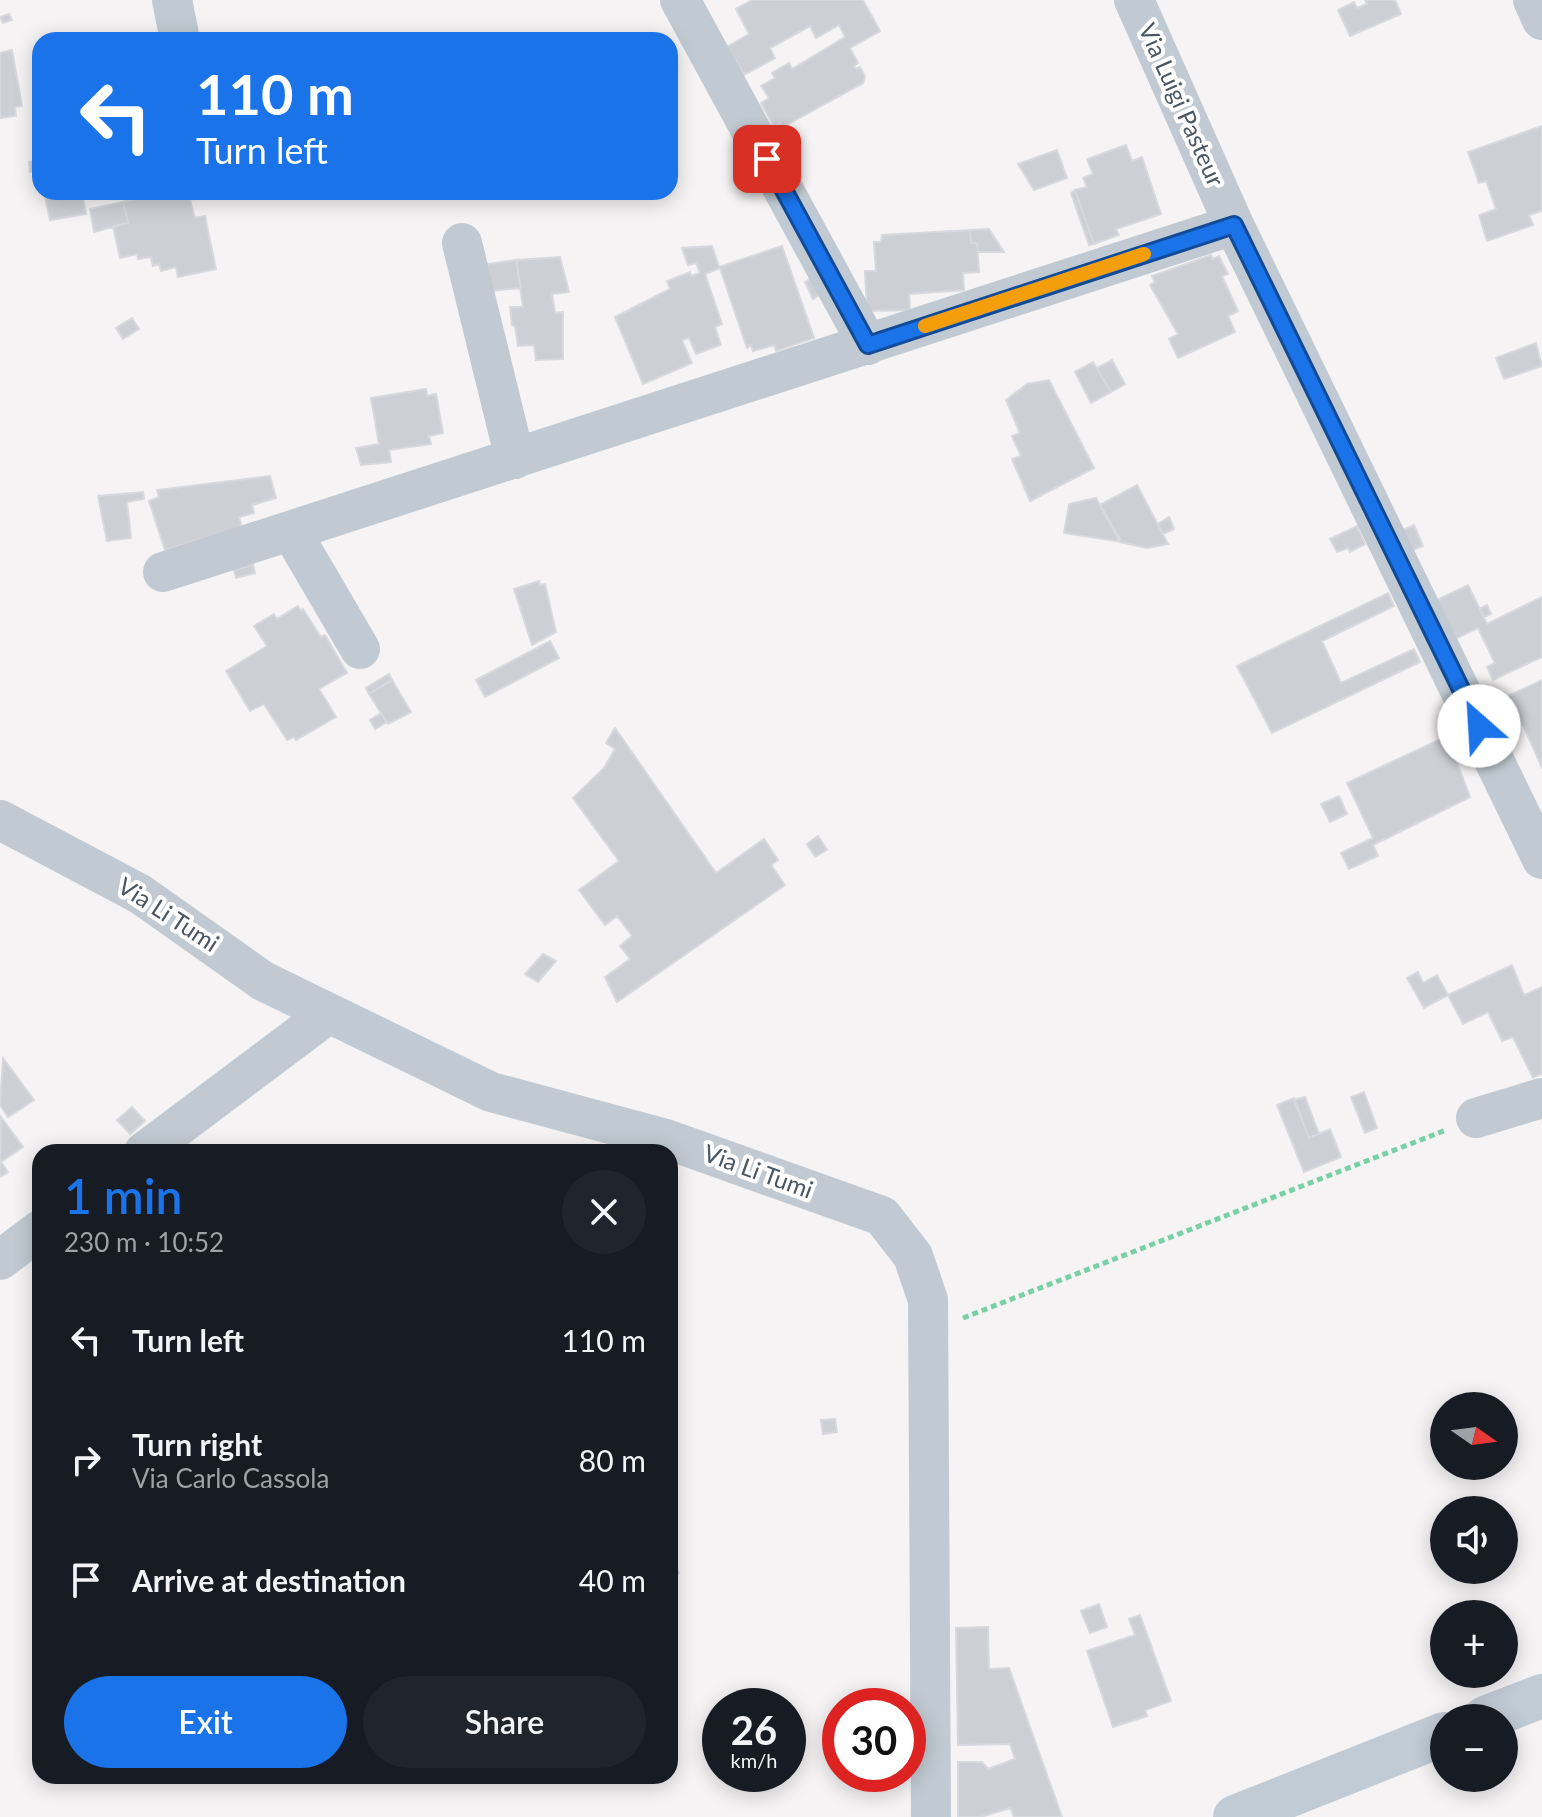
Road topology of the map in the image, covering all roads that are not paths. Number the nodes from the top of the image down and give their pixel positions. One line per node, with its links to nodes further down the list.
1 (172, 0): 6 (street)
2 (680, 0): 9 (street)
3 (1134, 0): 7 (street, Via Luigi Pasteur)
4 (1533, 0): 5 (street)
5 (1542, 20)
6 (178, 32)
7 (1234, 225): 9 (street); 15 (street, Via Luigi Pasteur)
8 (462, 243): 10 (street)
9 (868, 345): 10 (street)
10 (515, 459): 11 (street)
11 (291, 531): 12 (street); 13 (street)
12 (163, 572)
13 (360, 649)
14 (3, 824): 16 (street, Via Li Tumi)
15 (1539, 843)
16 (328, 1014): 19 (street); 26 (street, Via Li Tumi)
17 (1542, 1098): 18 (street)
18 (1476, 1118)
19 (155, 1144)
20 (32, 1236): 21 (street)
21 (0, 1260)
22 (1542, 1696): 23 (main road)
23 (1518, 1705)
24 (1430, 1740): 25 (main road)
25 (1257, 1813)
26 (931, 1817)

